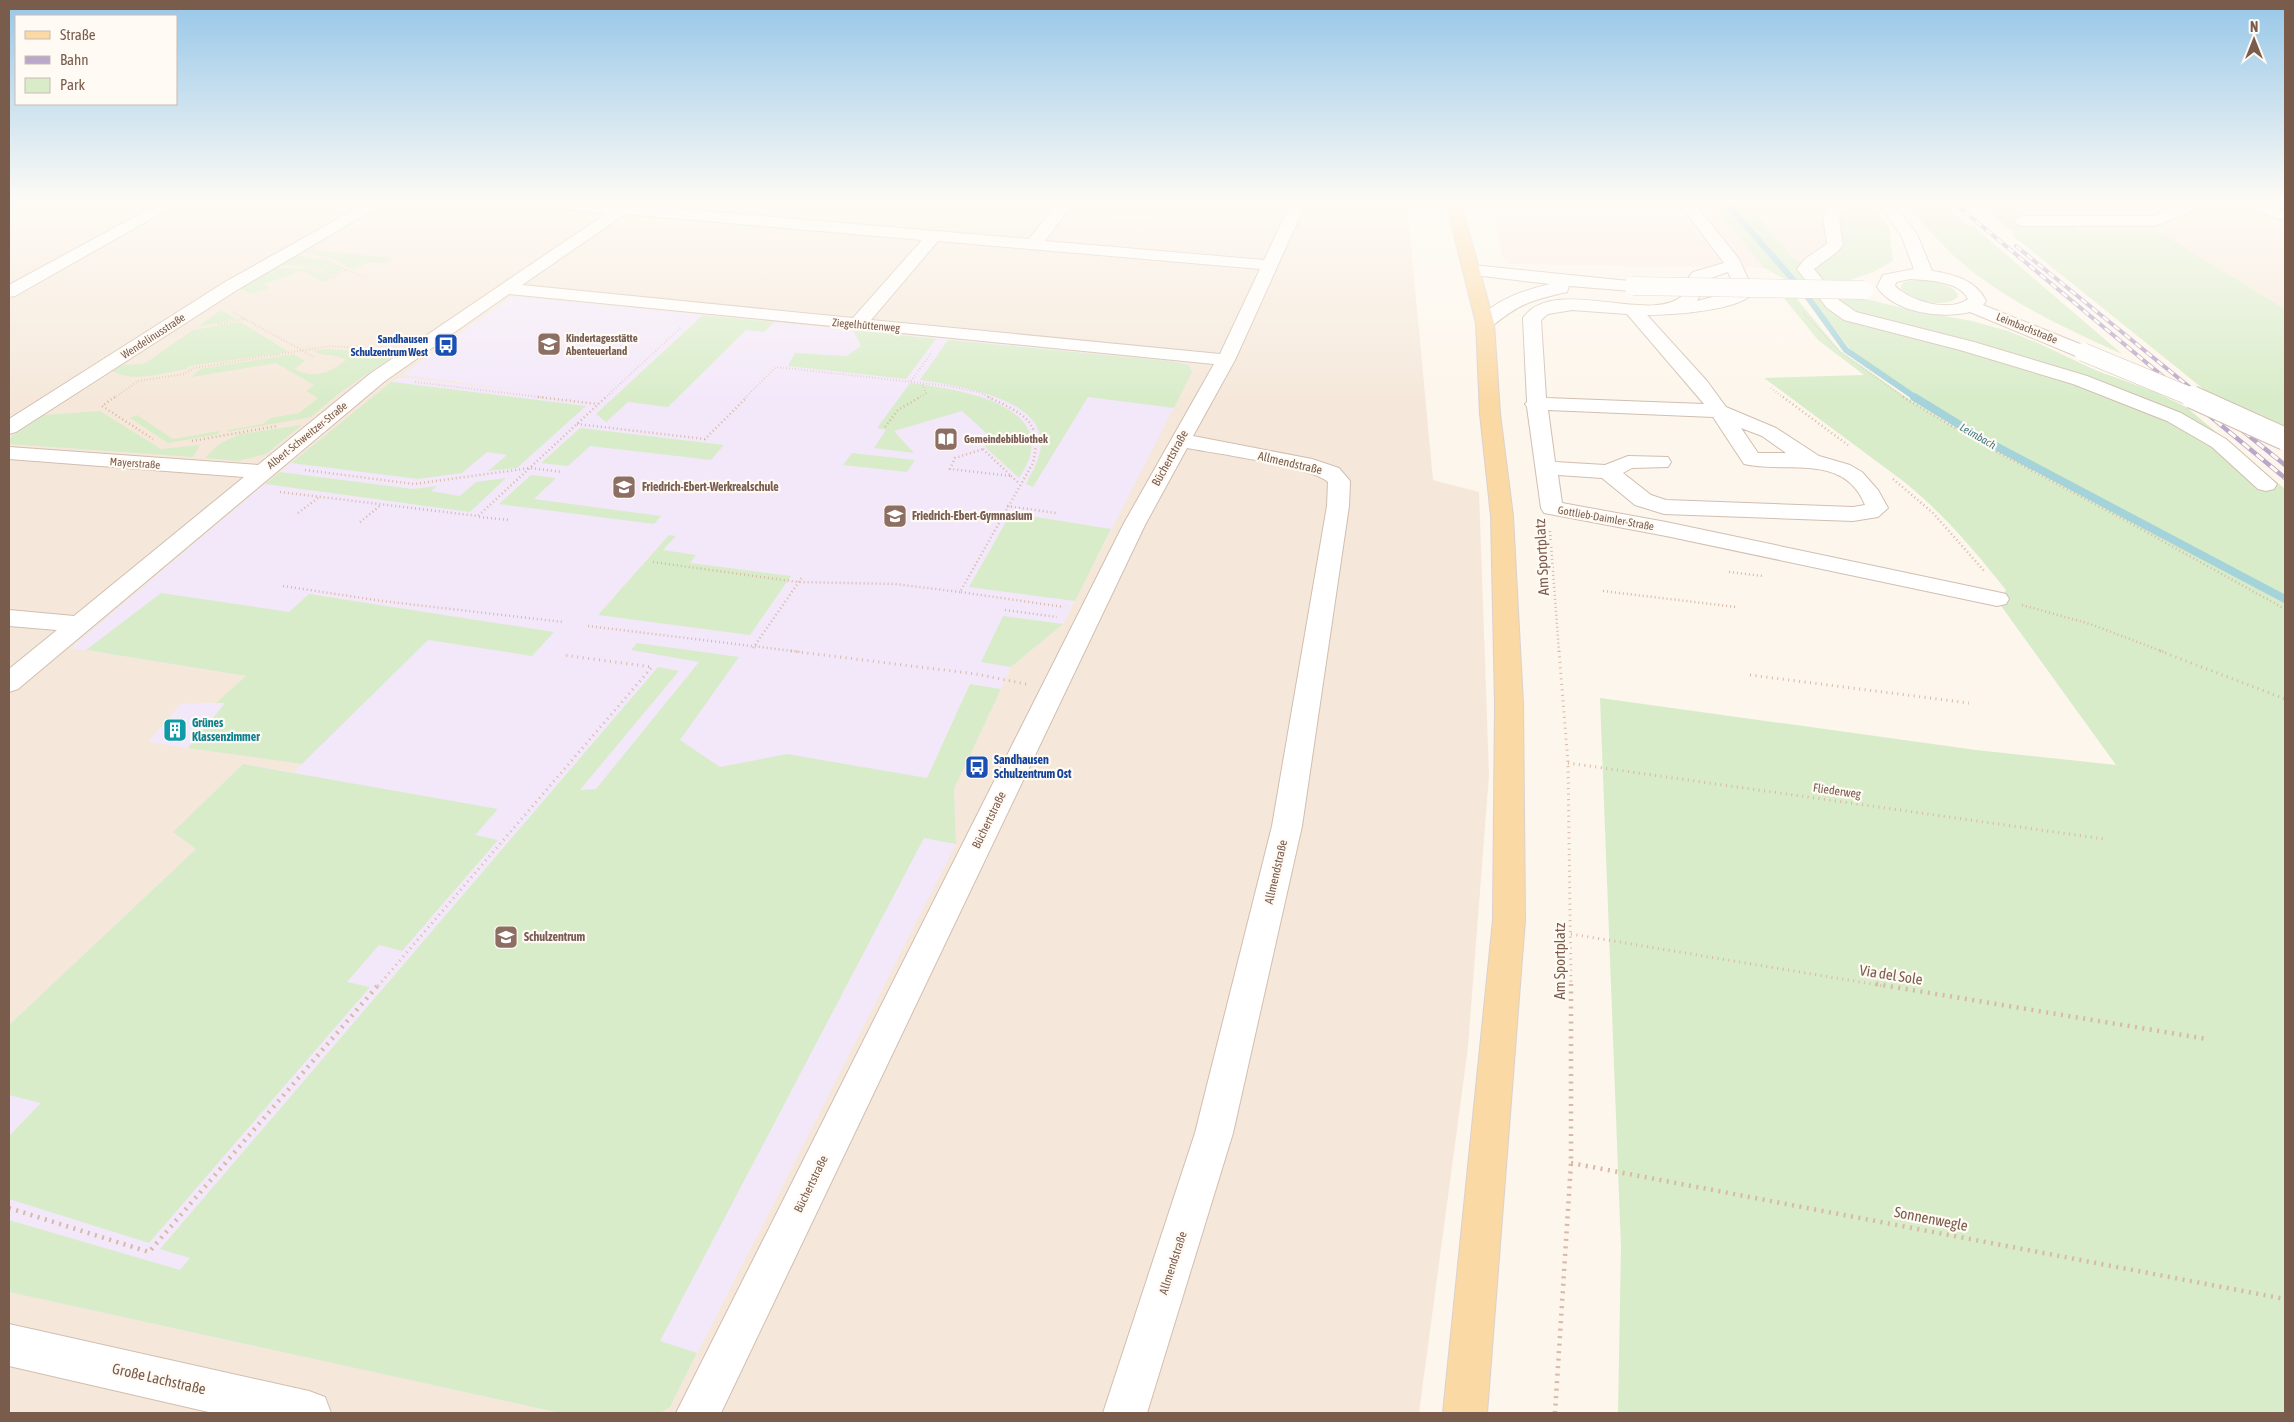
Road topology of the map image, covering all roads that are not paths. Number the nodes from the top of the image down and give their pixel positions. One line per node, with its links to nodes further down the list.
1 (50, 269): 15 (street)
2 (261, 269): 24 (street, Wendelinusstraße)
3 (535, 269): 13 (street, Albert-Schweitzer-Straße)
4 (905, 269): 20 (street)
5 (1268, 269): 21 (street, Büchertstraße)
6 (1720, 269): 17 (street)
7 (1736, 269): 17 (street, Gottlieb-Daimler-Straße)
8 (1805, 269): 33 (street)
9 (1923, 269): 11 (street)
10 (1472, 270): 12 (street); 19 (main road)
11 (1925, 275): 14 (street); 16 (street)
12 (1600, 285): 14 (street, bridge); 19 (street)
13 (506, 289): 20 (street, Ziegelhüttenweg); 31 (street, Albert-Schweitzer-Straße)
14 (1888, 290): 16 (street)
15 (9, 292)
16 (1971, 306): 25 (street, Leimbachstraße, bridge)
17 (1680, 308): 18 (street, Gottlieb-Daimler-Straße)
18 (1633, 310): 22 (street, Gottlieb-Daimler-Straße); 23 (street)
19 (1485, 323): 42 (main road)
20 (857, 324): 21 (street, Ziegelhüttenweg)
21 (1226, 360): 26 (street, Büchertstraße)
22 (1535, 404): 23 (street); 30 (street, Gottlieb-Daimler-Straße)
23 (1720, 410): 28 (street); 28 (street)
24 (9, 428)
25 (2285, 439)
26 (1180, 440): 40 (street, Büchertstraße); 41 (street, Allmendstraße)
27 (9, 454): 31 (street, Mayerstraße)
28 (1812, 461): 32 (street)
29 (1660, 462): 32 (street)
30 (1546, 468): 32 (street); 34 (street, Gottlieb-Daimler-Straße)
31 (266, 469): 36 (street, Albert-Schweitzer-Straße)
32 (1608, 472)
33 (2266, 484)
34 (1996, 599)
35 (9, 618): 36 (street)
36 (80, 624): 37 (street, Albert-Schweitzer-Straße)
37 (9, 683)
38 (9, 1345): 39 (street, Große Lachstraße)
39 (309, 1413)
40 (698, 1413)
41 (1125, 1413)
42 (1465, 1413)

